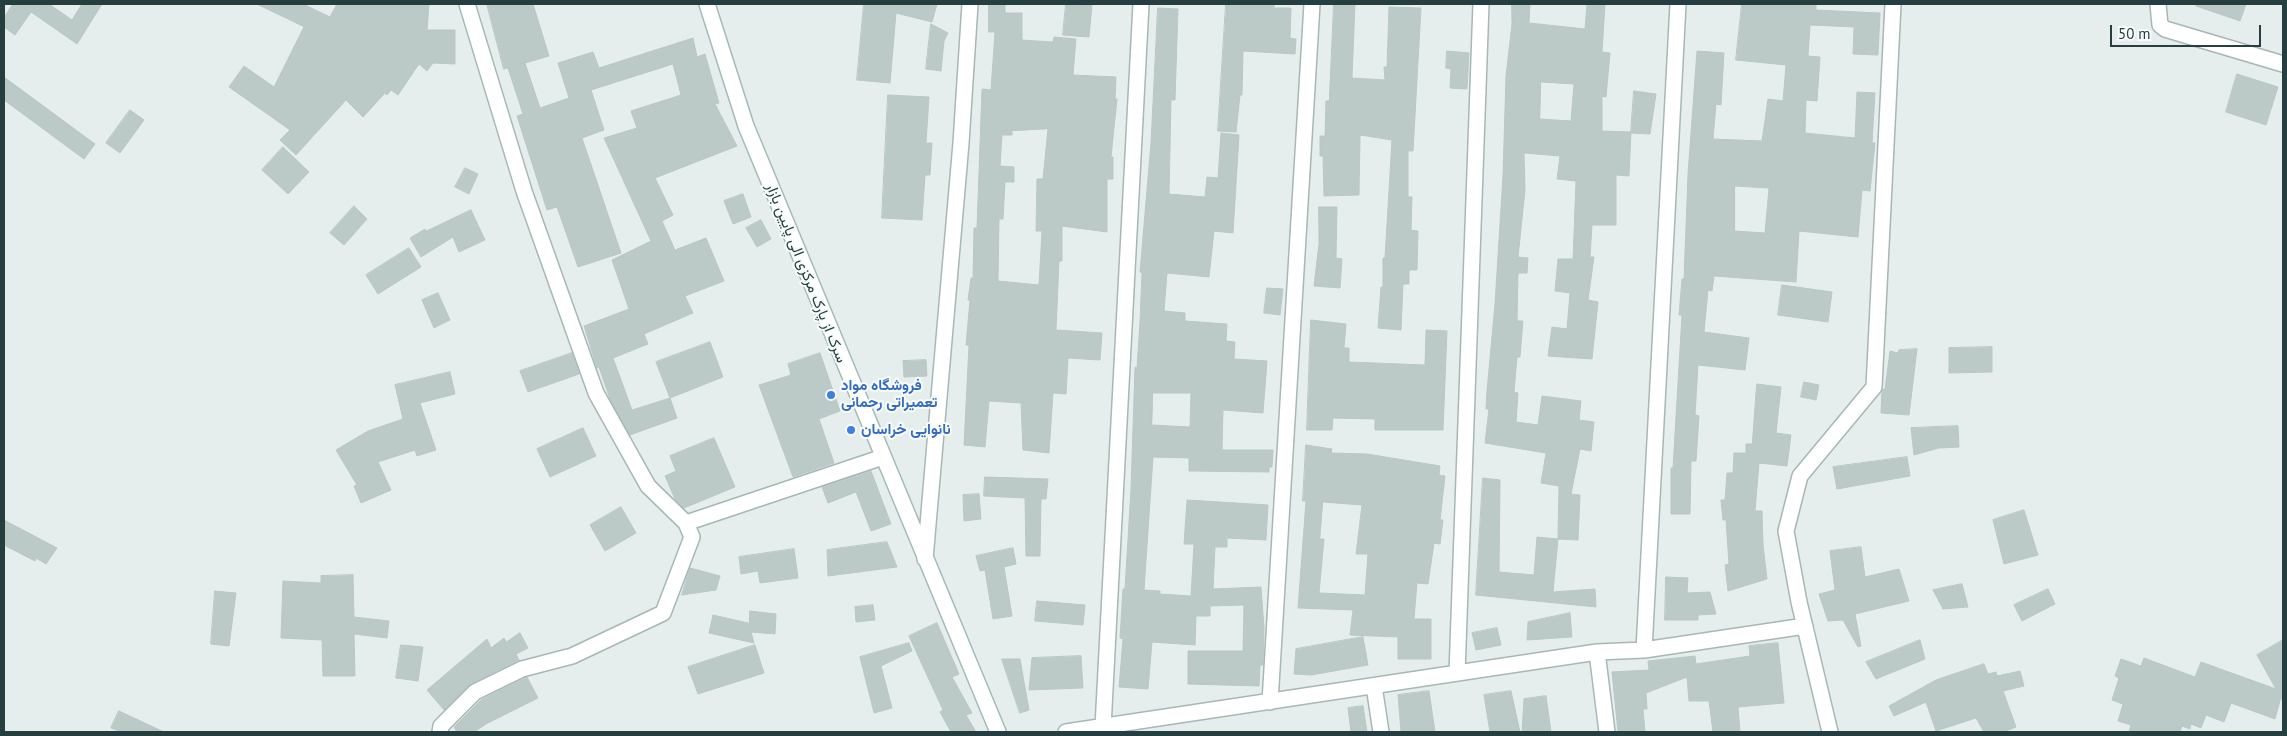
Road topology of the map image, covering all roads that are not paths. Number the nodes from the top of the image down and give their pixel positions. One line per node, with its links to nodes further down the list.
1 (467, 4): 12 (street)
2 (707, 4): 11 (street, سرک از پارک مرکزی الی پایین بازار)
3 (970, 4): 13 (street)
4 (1141, 4): 20 (street)
5 (1312, 4): 19 (street)
6 (1481, 4): 17 (street)
7 (1678, 4): 15 (street)
8 (1893, 4): 14 (street)
9 (2158, 4): 10 (street)
10 (2283, 64)
11 (883, 457): 12 (street); 13 (street, سرک از پارک مرکزی الی پایین بازار)
12 (686, 523): 21 (street)
13 (925, 560): 22 (street, سرک از پارک مرکزی الی پایین بازار)
14 (1805, 626): 15 (street); 26 (street)
15 (1644, 650): 16 (street)
16 (1597, 652): 17 (street); 25 (street)
17 (1458, 673): 18 (street)
18 (1374, 686): 19 (street); 24 (street)
19 (1270, 702): 20 (street)
20 (1103, 727): 23 (street)
21 (440, 732)
22 (998, 732)
23 (1066, 732)
24 (1380, 732)
25 (1607, 732)
26 (1830, 732)

